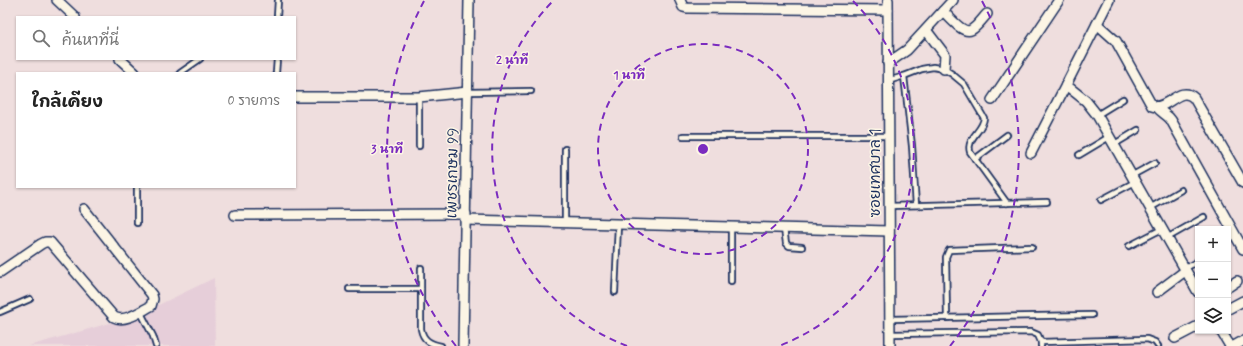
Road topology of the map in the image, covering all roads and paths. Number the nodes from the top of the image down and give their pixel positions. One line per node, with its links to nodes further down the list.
1 (57, 0): 12 (street)
2 (278, 0): 13 (lane)
3 (469, 0): 28 (street, เพชรเกษม 99)
4 (680, 0): 9 (street)
5 (888, 0): 9 (street, ซอยเทศบาล 1)
6 (953, 0): 10 (street)
7 (1059, 0): 32 (street)
8 (1109, 0): 14 (street)
9 (888, 10): 19 (street, ซอยเทศบาล 1)
10 (943, 11): 11 (street); 15 (street)
11 (986, 14)
12 (75, 16)
13 (277, 16)
14 (1097, 24): 26 (street); 33 (street)
15 (926, 30): 19 (street); 20 (street)
16 (121, 60): 21 (street)
17 (199, 60): 22 (lane)
18 (276, 60): 23 (lane)
19 (888, 63): 25 (street, ซอยเทศบาล 1)
20 (944, 69): 24 (lane); 44 (lane)
21 (134, 72)
22 (181, 72)
23 (276, 72)
24 (904, 76): 25 (lane); 53 (lane)
25 (888, 81): 37 (street, ซอยเทศบาล 1)
26 (1066, 85): 34 (street); 42 (street)
27 (531, 91): 28 (lane)
28 (468, 92): 30 (street); 58 (street, เพชรเกษม 99)
29 (296, 97): 30 (street)
30 (419, 97): 40 (lane)
31 (1123, 99): 34 (lane)
32 (992, 100)
33 (1157, 107): 47 (street); 71 (street)
34 (1097, 115): 39 (street)
35 (1138, 130): 39 (lane)
36 (683, 136): 37 (lane)
37 (889, 136): 54 (street, ซอยเทศบาล 1)
38 (1007, 136): 44 (lane)
39 (1111, 141): 43 (lane); 46 (street)
40 (419, 146)
41 (565, 149): 61 (lane)
42 (1031, 153)
43 (1078, 155)
44 (975, 159): 52 (lane)
45 (1156, 163): 46 (lane)
46 (1133, 179): 50 (lane); 55 (street)
47 (1243, 183)
48 (137, 188): 60 (lane)
49 (1181, 190): 55 (lane)
50 (1101, 200)
51 (1046, 202): 52 (lane)
52 (1006, 203): 53 (lane)
53 (916, 205): 54 (lane)
54 (889, 206): 66 (street, ซอยเทศบาล 1)
55 (1150, 208): 65 (street)
56 (84, 209): 87 (street)
57 (235, 215): 58 (street)
58 (465, 217): 61 (street); 100 (street, เพชรเกษม 99)
59 (1204, 217): 67 (lane)
60 (137, 223)
61 (565, 223): 62 (street)
62 (618, 224): 63 (street); 82 (lane)
63 (731, 227): 64 (street); 76 (lane)
64 (784, 229): 66 (street); 69 (lane)
65 (1162, 229): 67 (street); 68 (lane)
66 (889, 231): 91 (street, ซอยเทศบาล 1)
67 (1167, 238): 74 (street)
68 (1129, 246)
69 (802, 247)
70 (1032, 247): 90 (lane)
71 (1243, 249)
72 (1197, 262): 74 (lane)
73 (421, 268): 81 (lane)
74 (1185, 270): 79 (street); 83 (street)
75 (0, 272): 87 (street)
76 (731, 281)
77 (1237, 281): 78 (street)
78 (1231, 285)
79 (1195, 287)
80 (349, 289): 81 (lane)
81 (421, 289): 99 (lane)
82 (615, 292)
83 (1157, 292)
84 (30, 299): 88 (lane)
85 (1243, 301): 86 (street)
86 (1231, 307)
87 (140, 311): 98 (lane)
88 (0, 312)
89 (1092, 315): 90 (lane)
90 (947, 318): 91 (lane)
91 (890, 319): 93 (street, ซอยเทศบาล 1)
92 (1195, 328): 95 (street)
93 (891, 334): 97 (lane); 101 (street, ซอยเทศบาล 1)
94 (1223, 334): 103 (street)
95 (1175, 338)
96 (1243, 341): 104 (street)
97 (1041, 344): 102 (lane)
98 (156, 346)
99 (441, 346)
100 (463, 346)
101 (890, 346)
102 (1158, 346)
103 (1230, 346)
104 (1234, 346)

